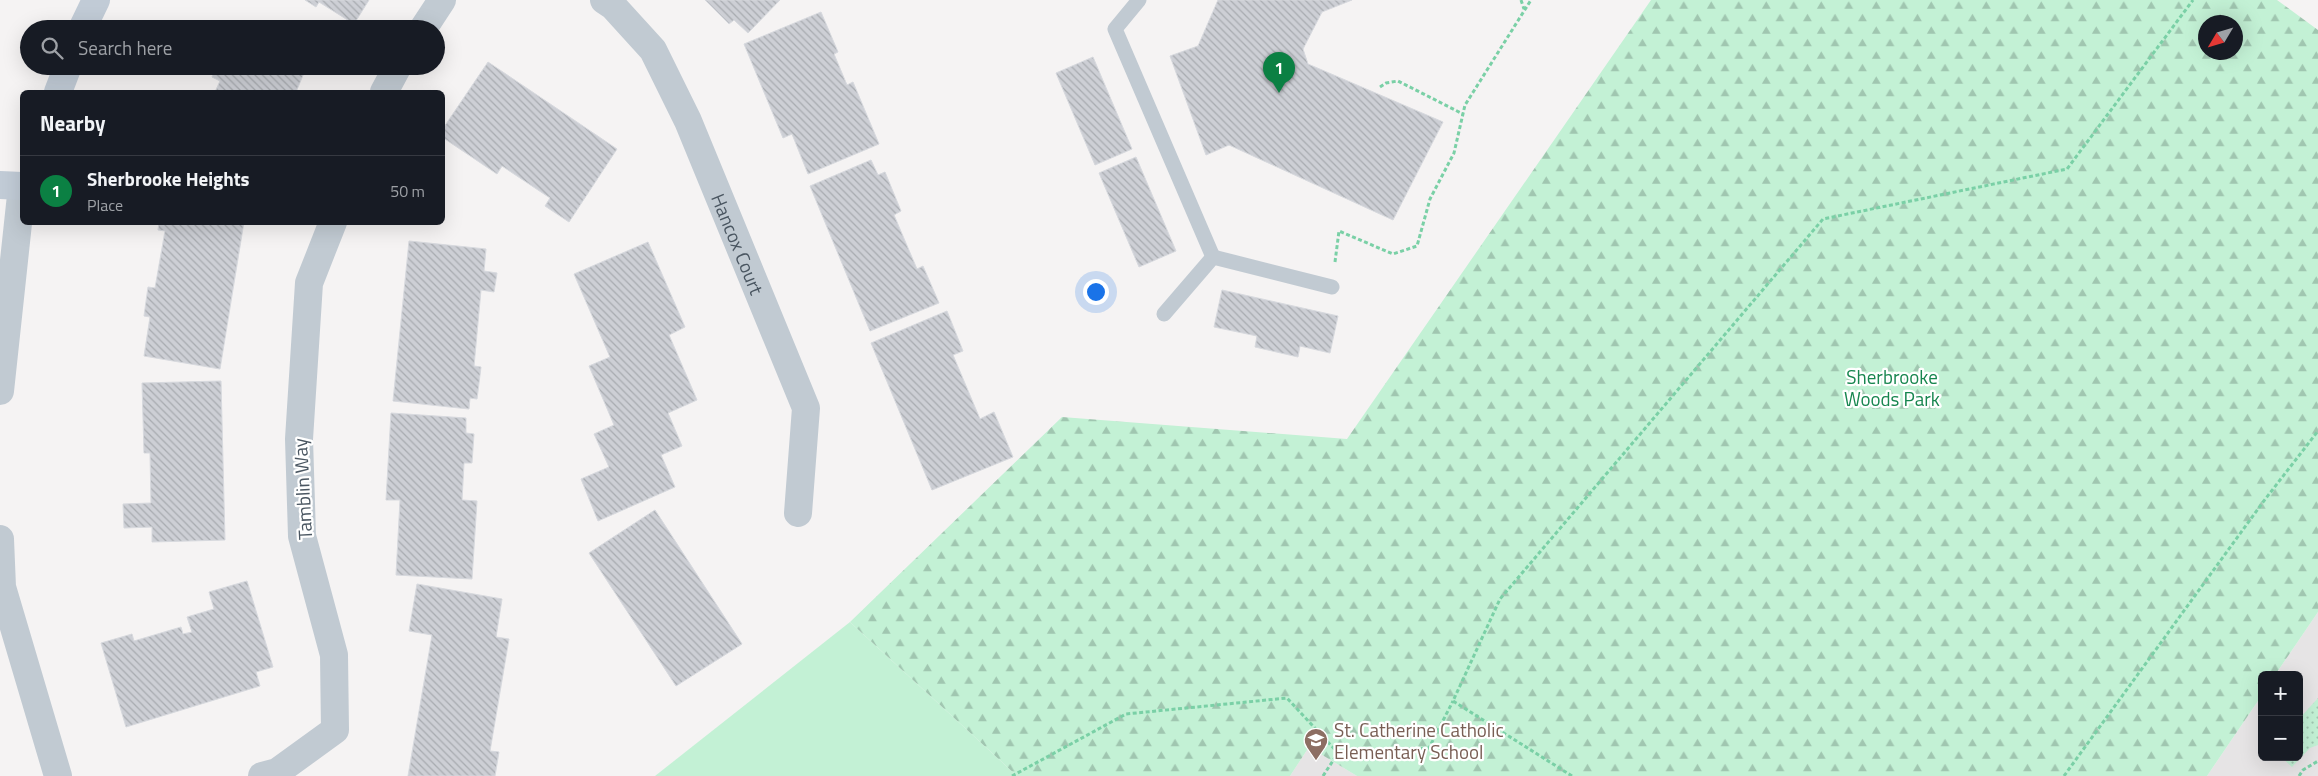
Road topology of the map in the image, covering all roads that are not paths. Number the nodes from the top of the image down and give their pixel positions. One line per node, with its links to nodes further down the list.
1 (96, 0): 5 (street)
2 (442, 0): 6 (street)
3 (604, 0): 19 (street, Hancox Court)
4 (1139, 0): 15 (lane)
5 (86, 20)
6 (429, 20)
7 (65, 75): 9 (street)
8 (393, 75): 10 (street)
9 (59, 90)
10 (385, 90)
11 (0, 185): 12 (street)
12 (20, 186)
13 (20, 205): 18 (street)
14 (332, 225): 23 (street, Tamblin Way)
15 (1213, 257): 16 (lane); 17 (lane)
16 (1332, 288)
17 (1164, 314)
18 (0, 390)
19 (798, 513)
20 (0, 539): 21 (street)
21 (1, 579): 22 (street)
22 (58, 776)
23 (262, 776)

